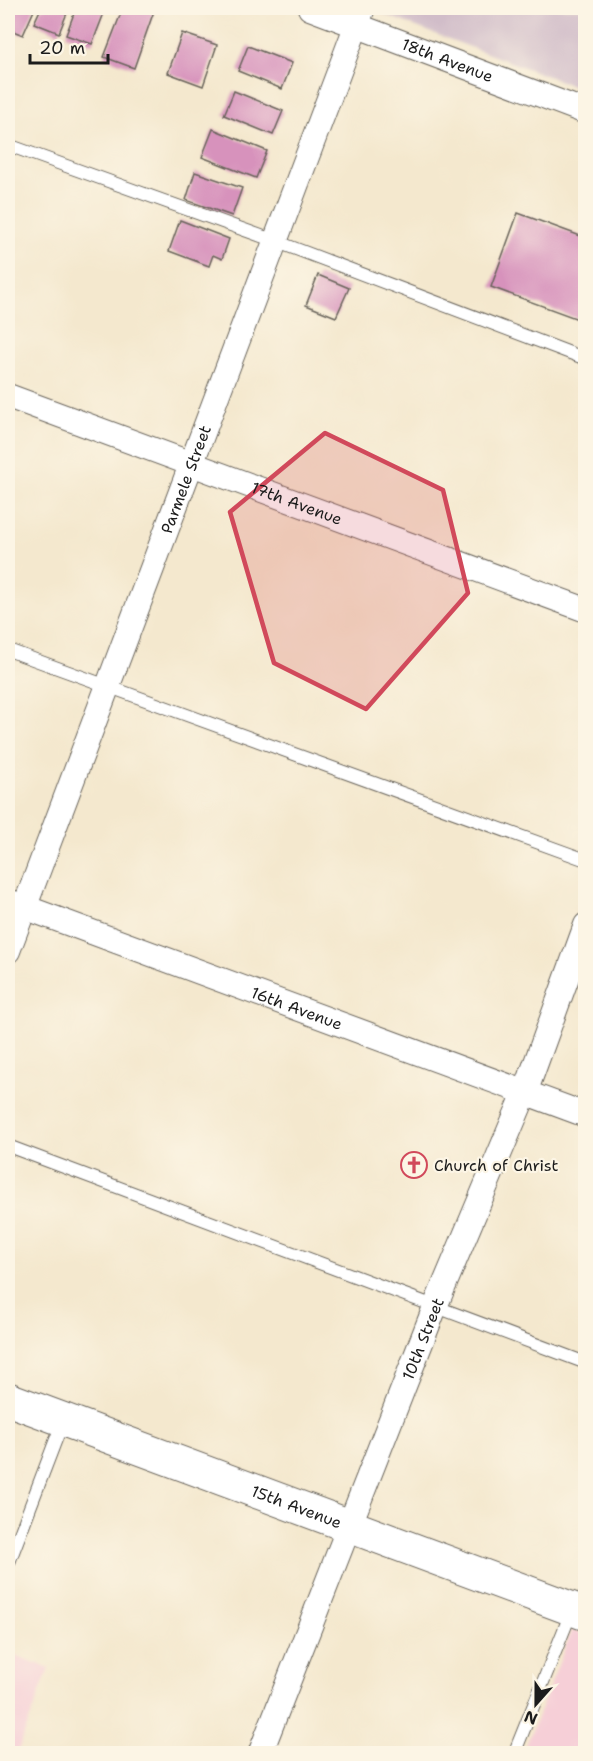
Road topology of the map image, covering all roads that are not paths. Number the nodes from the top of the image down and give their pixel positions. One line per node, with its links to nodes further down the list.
1 (310, 8): 2 (street, 18th Avenue)
2 (360, 16): 3 (street, 18th Avenue); 5 (street, Parmele Street)
3 (585, 112)
4 (8, 145): 5 (lane)
5 (275, 241): 6 (lane); 8 (street, Parmele Street)
6 (585, 359)
7 (8, 396): 8 (street, 17th Avenue)
8 (191, 463): 9 (street, 17th Avenue); 11 (street, Parmele Street)
9 (585, 610)
10 (8, 650): 11 (lane)
11 (106, 687): 12 (lane); 13 (street, Parmele Street)
12 (585, 860)
13 (16, 904): 15 (street, Parmele Street); 16 (street, 16th Avenue)
14 (585, 925): 16 (street, 10th Street)
15 (8, 951)
16 (525, 1093): 17 (street, 16th Avenue); 19 (street, 10th Street)
17 (585, 1115)
18 (8, 1146): 19 (lane)
19 (435, 1307): 20 (lane); 23 (street, 10th Street)
20 (585, 1364)
21 (8, 1399): 22 (main road, 15th Avenue)
22 (64, 1419): 23 (main road, 15th Avenue); 24 (lane)
23 (350, 1527): 25 (main road, 15th Avenue); 26 (street, 10th Street)
24 (8, 1565)
25 (579, 1612): 27 (lane)
26 (260, 1754)
27 (514, 1754)

